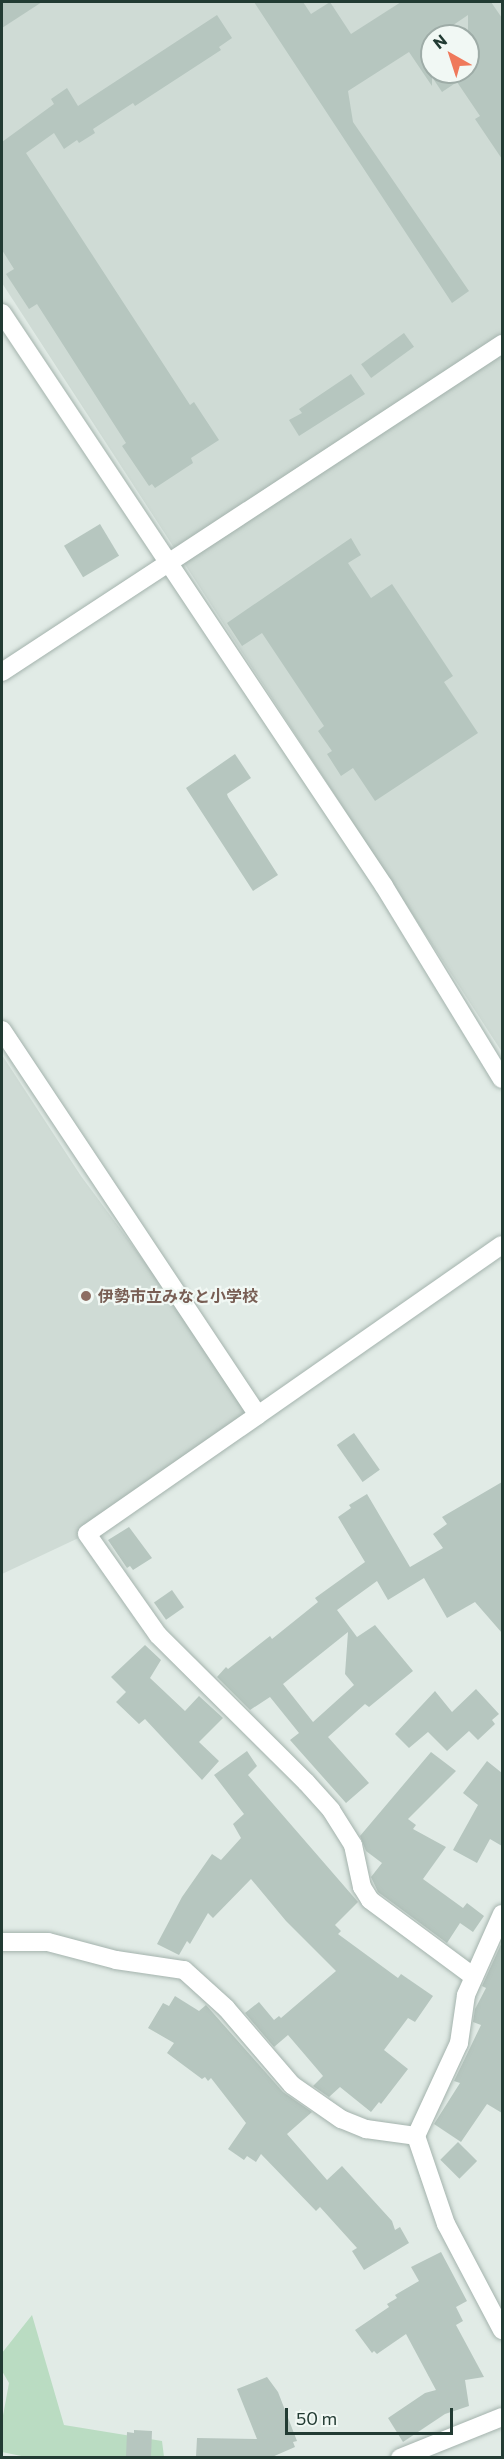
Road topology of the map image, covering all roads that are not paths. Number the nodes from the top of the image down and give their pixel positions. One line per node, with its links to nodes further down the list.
1 (2, 313): 3 (street)
2 (502, 344): 3 (street)
3 (166, 563): 4 (street); 6 (street)
4 (2, 672)
5 (2, 1030): 8 (street)
6 (502, 1079)
7 (502, 1245): 8 (street)
8 (258, 1415): 11 (street)
9 (502, 1914): 11 (street)
10 (2, 1942): 12 (street)
11 (474, 1977): 12 (street)
12 (416, 2136): 13 (street)
13 (502, 2330)
14 (502, 2417): 15 (street)
15 (400, 2457)

